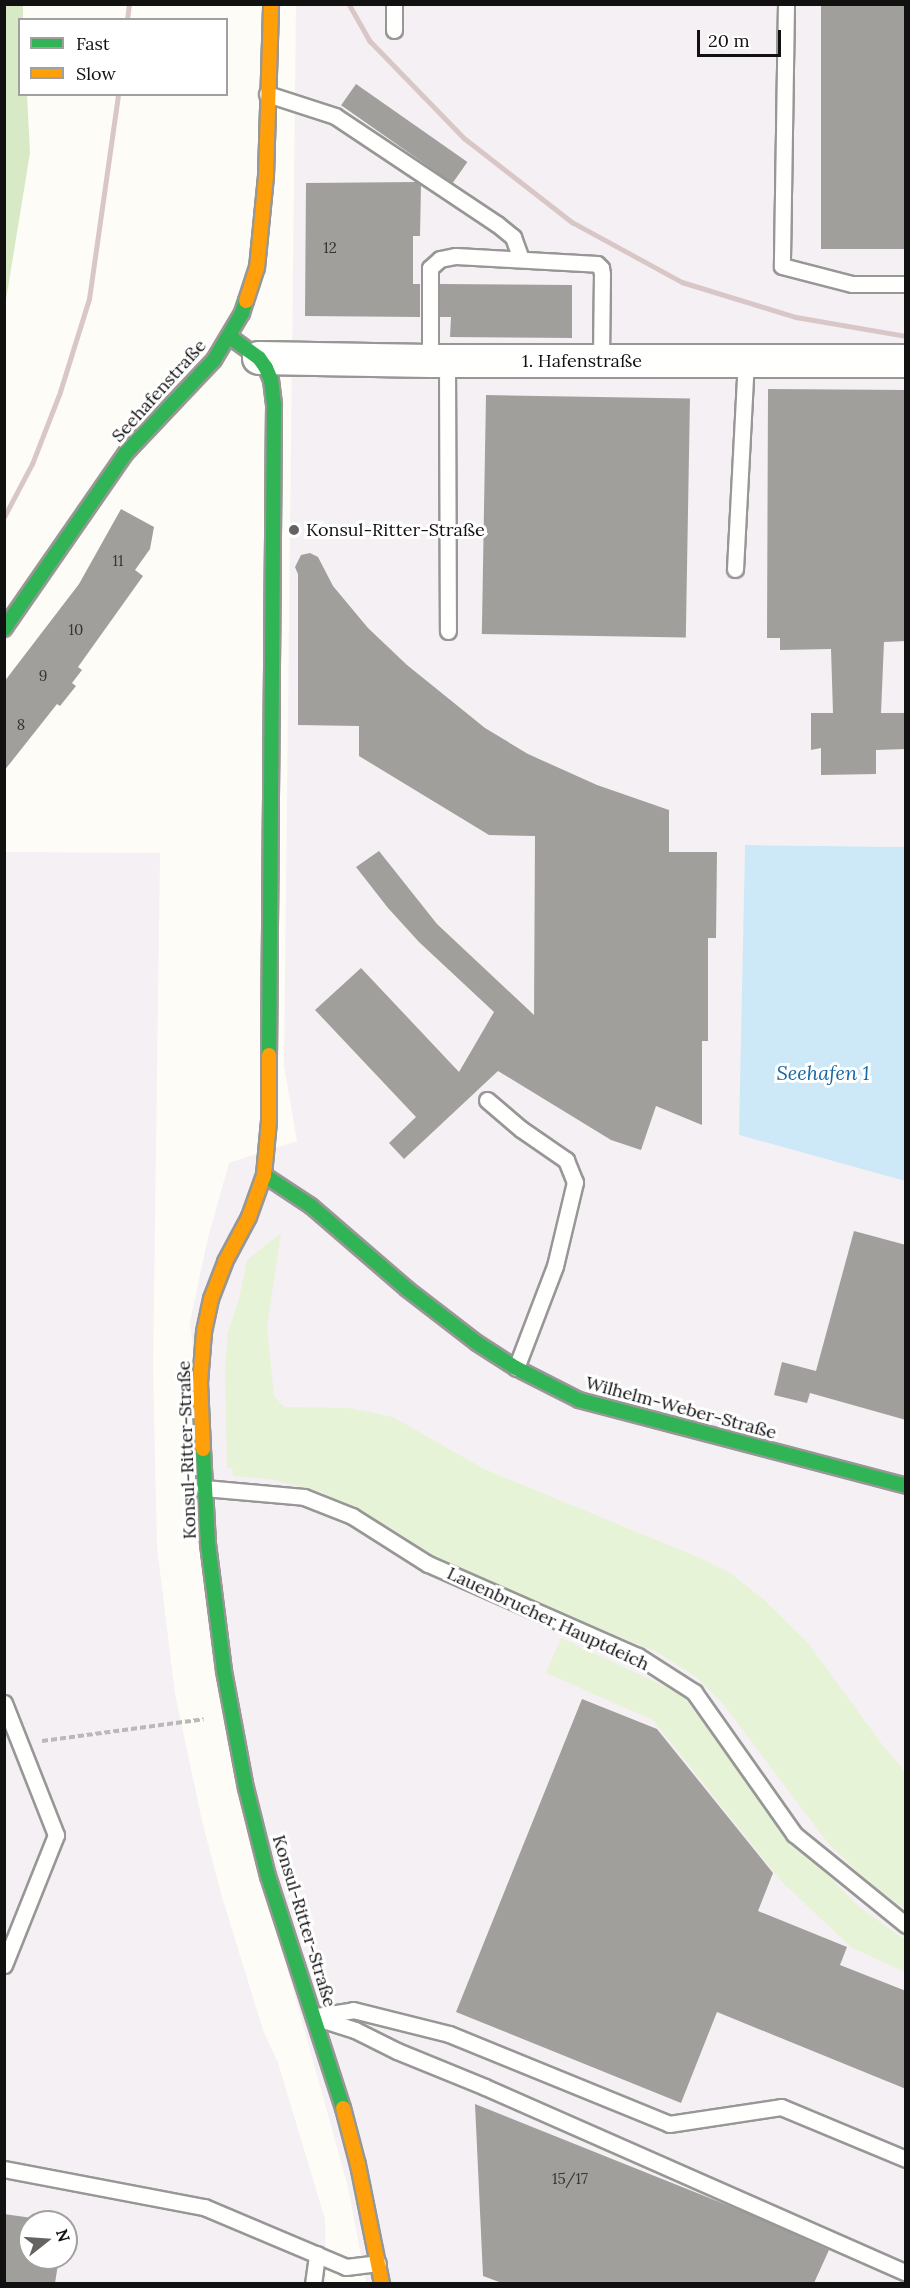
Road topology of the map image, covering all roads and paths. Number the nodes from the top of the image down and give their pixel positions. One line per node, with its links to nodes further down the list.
1 (271, 4): 5 (street, Seehafenstraße)
2 (394, 4): 4 (lane)
3 (786, 4): 7 (lane)
4 (394, 30)
5 (267, 94): 6 (lane); 8 (street, Seehafenstraße)
6 (521, 259): 10 (lane); 11 (lane)
7 (906, 284)
8 (230, 337): 9 (street); 15 (street, Seehafenstraße)
9 (260, 358): 10 (street, 1. Hafenstraße); 18 (street, Konsul-Ritter-Straße)
10 (439, 361): 11 (street, 1. Hafenstraße); 16 (lane)
11 (601, 361): 12 (street, 1. Hafenstraße)
12 (746, 361): 13 (street, 1. Hafenstraße); 14 (lane)
13 (906, 361)
14 (735, 568)
15 (4, 630)
16 (448, 631)
17 (487, 1100): 19 (lane)
18 (264, 1174): 19 (street, Wilhelm-Weber-Straße); 21 (street, Konsul-Ritter-Straße)
19 (516, 1368): 20 (street, Wilhelm-Weber-Straße)
20 (906, 1486)
21 (204, 1488): 23 (street, Konsul-Ritter-Straße); 25 (lane, Lauenbrucher Hauptdeich)
22 (4, 1703): 24 (lane)
23 (232, 1716): 24 (path); 27 (street, Konsul-Ritter-Straße)
24 (21, 1744): 26 (lane)
25 (906, 1925)
26 (4, 1965)
27 (314, 2017): 28 (lane); 31 (street, Konsul-Ritter-Straße); 32 (lane)
28 (906, 2159)
29 (4, 2169): 30 (lane)
30 (317, 2254): 31 (lane); 33 (lane)
31 (378, 2263): 34 (street, Konsul-Ritter-Straße)
32 (906, 2273)
33 (313, 2283)
34 (382, 2283)

